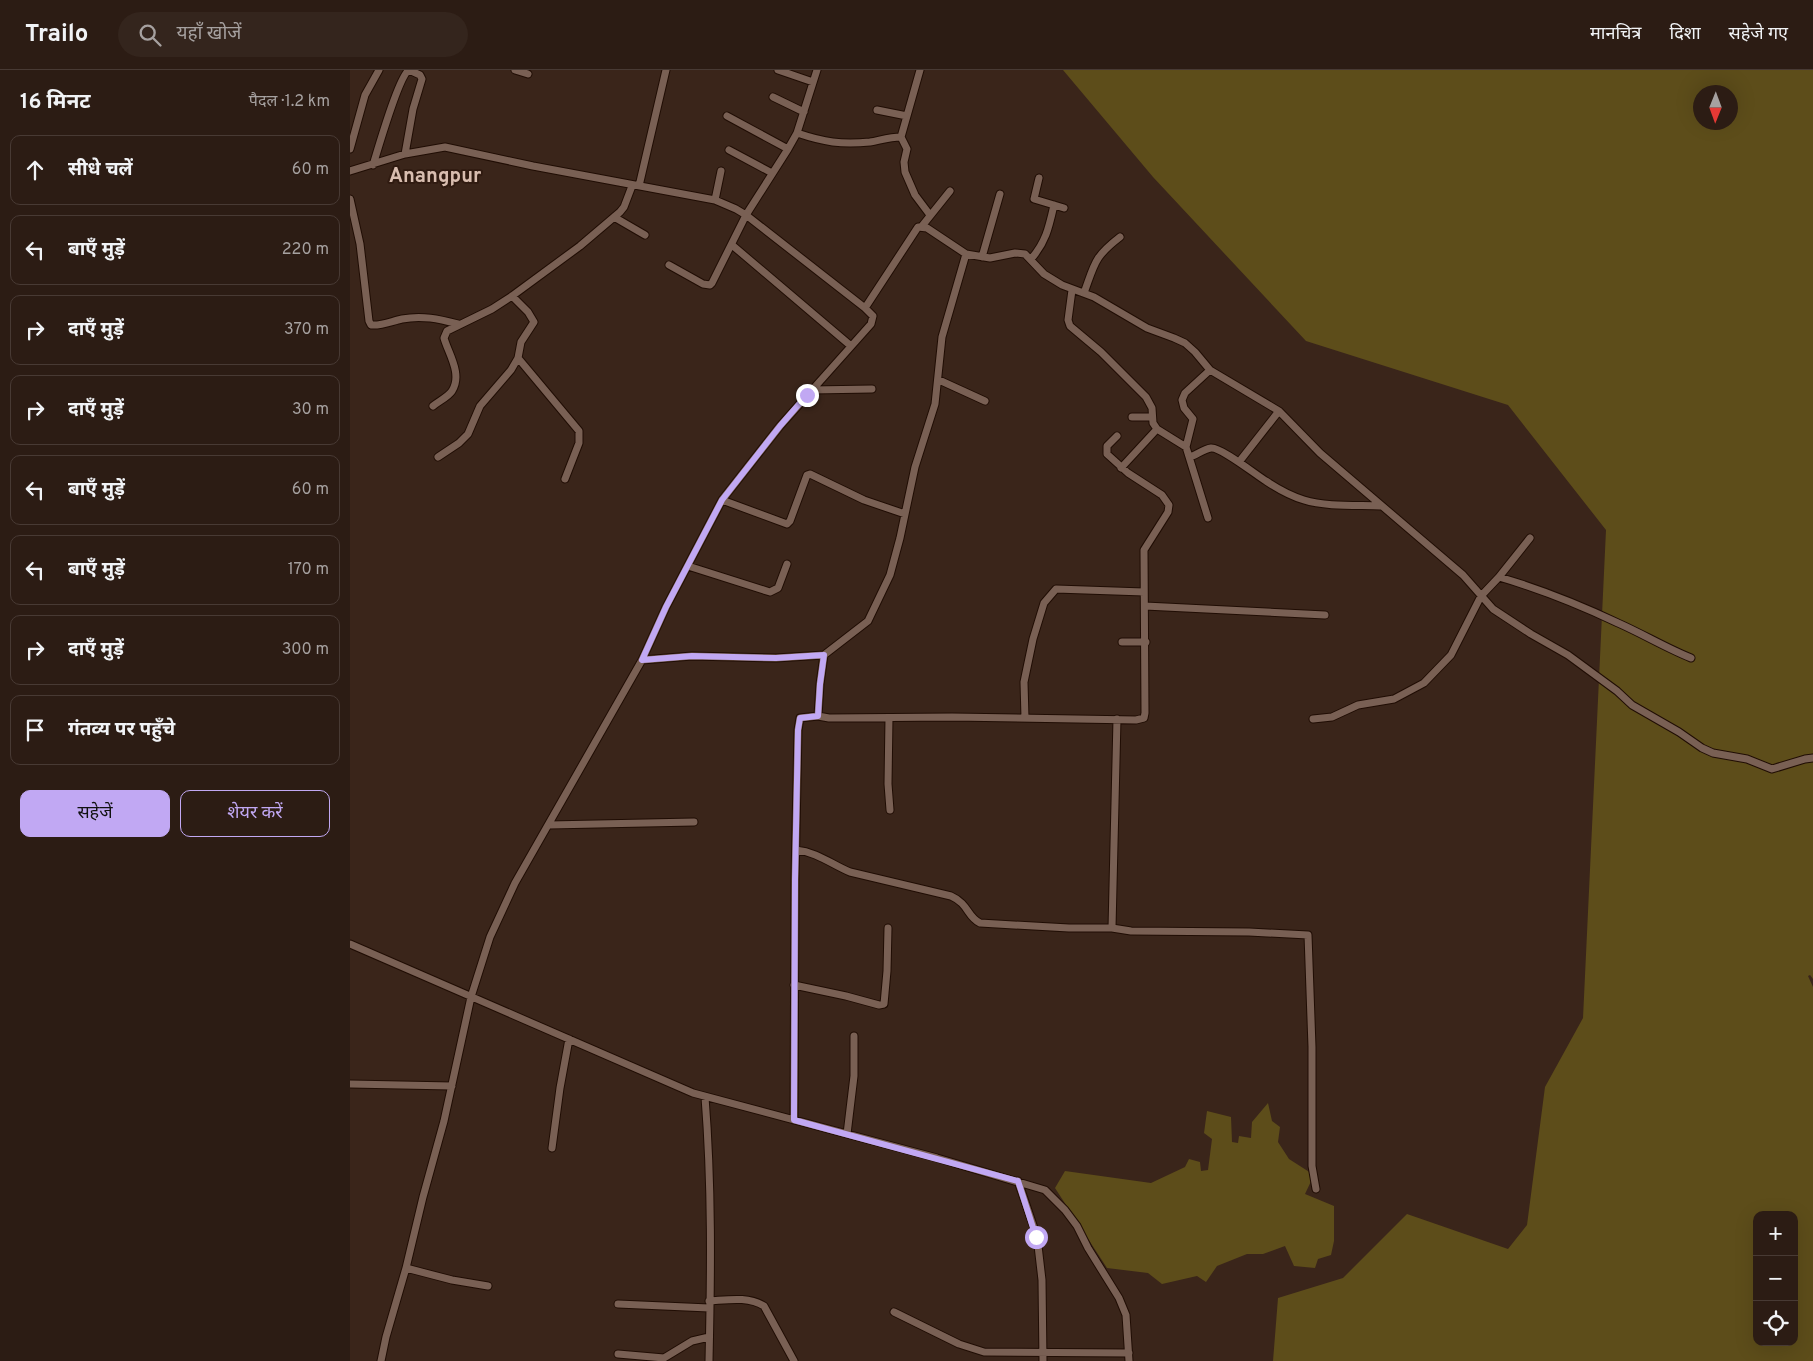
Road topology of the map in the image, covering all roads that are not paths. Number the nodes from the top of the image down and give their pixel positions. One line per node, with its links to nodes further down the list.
1 (379, 70): 16 (street)
2 (515, 70): 7 (street)
3 (666, 70): 25 (street)
4 (778, 70): 8 (street)
5 (817, 70): 8 (street)
6 (920, 70): 13 (street)
7 (528, 74)
8 (813, 82): 11 (street)
9 (774, 97): 11 (street)
10 (877, 110): 13 (street)
11 (804, 112): 14 (street)
12 (727, 116): 17 (street)
13 (907, 116): 15 (street)
14 (797, 133): 15 (street); 17 (street)
15 (901, 137): 33 (street)
16 (350, 149)
17 (788, 149): 23 (street)
18 (729, 150): 23 (street)
19 (405, 154): 20 (street); 20 (street); 25 (street)
20 (373, 165): 21 (street)
21 (350, 172)
22 (721, 172): 29 (street)
23 (772, 173): 32 (street)
24 (1039, 178): 30 (street)
25 (635, 186): 29 (street); 34 (street)
26 (950, 191): 33 (street)
27 (1000, 194): 40 (street)
28 (350, 199): 47 (street)
29 (715, 200): 32 (street)
30 (1054, 205): 31 (street); 41 (street)
31 (1064, 208)
32 (746, 215): 38 (street); 46 (street)
33 (930, 215): 35 (street)
34 (614, 217): 36 (street); 45 (street)
35 (922, 226): 39 (street); 46 (street)
36 (645, 235)
37 (1120, 237): 44 (street)
38 (732, 245): 42 (street); 48 (street)
39 (966, 254): 40 (street); 51 (street)
40 (982, 257): 41 (street)
41 (1031, 259): 43 (street)
42 (669, 265)
43 (1072, 290): 44 (street); 58 (street)
44 (1084, 293): 50 (street)
45 (512, 296): 47 (street); 49 (street)
46 (865, 308): 48 (street)
47 (458, 324): 55 (street)
48 (851, 346): 53 (street)
49 (518, 358): 62 (street); 66 (street)
50 (1210, 370): 56 (street); 61 (street)
51 (939, 380): 54 (street); 69 (street)
52 (872, 389): 53 (street)
53 (812, 390): 67 (street)
54 (986, 401)
55 (433, 406)
56 (1279, 411): 64 (street); 68 (street)
57 (1132, 417): 58 (street)
58 (1152, 417): 59 (street)
59 (1157, 429): 61 (street); 65 (street)
60 (1117, 436): 65 (street)
61 (1186, 447): 63 (street)
62 (438, 457)
63 (1190, 458): 64 (street); 70 (street)
64 (1239, 462): 68 (street)
65 (1121, 468): 75 (street)
66 (565, 479)
67 (722, 500): 69 (street); 73 (street)
68 (1381, 506): 76 (street)
69 (905, 514): 81 (street)
70 (1208, 518)
71 (1530, 538): 74 (street)
72 (787, 564): 73 (street)
73 (688, 566): 83 (street)
74 (1499, 577): 76 (street); 82 (street)
75 (1144, 592): 77 (street); 86 (street)
76 (1481, 596): 88 (street); 89 (street)
77 (1145, 606): 78 (street); 80 (street)
78 (1325, 615)
79 (1122, 642): 80 (street)
80 (1146, 642): 87 (street)
81 (824, 655): 83 (street); 84 (street)
82 (1691, 658)
83 (642, 660): 92 (street)
84 (818, 716): 85 (street); 93 (street)
85 (889, 718): 86 (street); 90 (street)
86 (1025, 718): 87 (street)
87 (1117, 719): 95 (street)
88 (1313, 720)
89 (1813, 758)
90 (890, 810)
91 (694, 822): 92 (street)
92 (550, 825): 98 (street)
93 (796, 850): 95 (street); 97 (street)
94 (888, 928): 97 (street)
95 (1112, 928): 108 (street)
96 (350, 944): 98 (street)
97 (794, 985): 104 (street)
98 (471, 997): 100 (street); 102 (street)
99 (854, 1036): 105 (street)
100 (568, 1039): 103 (street); 106 (street)
101 (350, 1084): 102 (street)
102 (452, 1086): 109 (street)
103 (705, 1097): 104 (street); 112 (street)
104 (794, 1120): 105 (street)
105 (847, 1134): 107 (street)
106 (552, 1148)
107 (1018, 1181): 115 (street); 117 (street)
108 (1316, 1189)
109 (406, 1268): 110 (street); 118 (street)
110 (488, 1286)
111 (618, 1304): 112 (street)
112 (709, 1304): 114 (street); 120 (street)
113 (894, 1312): 117 (street)
114 (709, 1337): 116 (street); 119 (street)
115 (1129, 1353): 117 (street); 121 (street)
116 (618, 1354)
117 (1043, 1357)
118 (382, 1361)
119 (709, 1361)
120 (794, 1361)
121 (1129, 1361)

